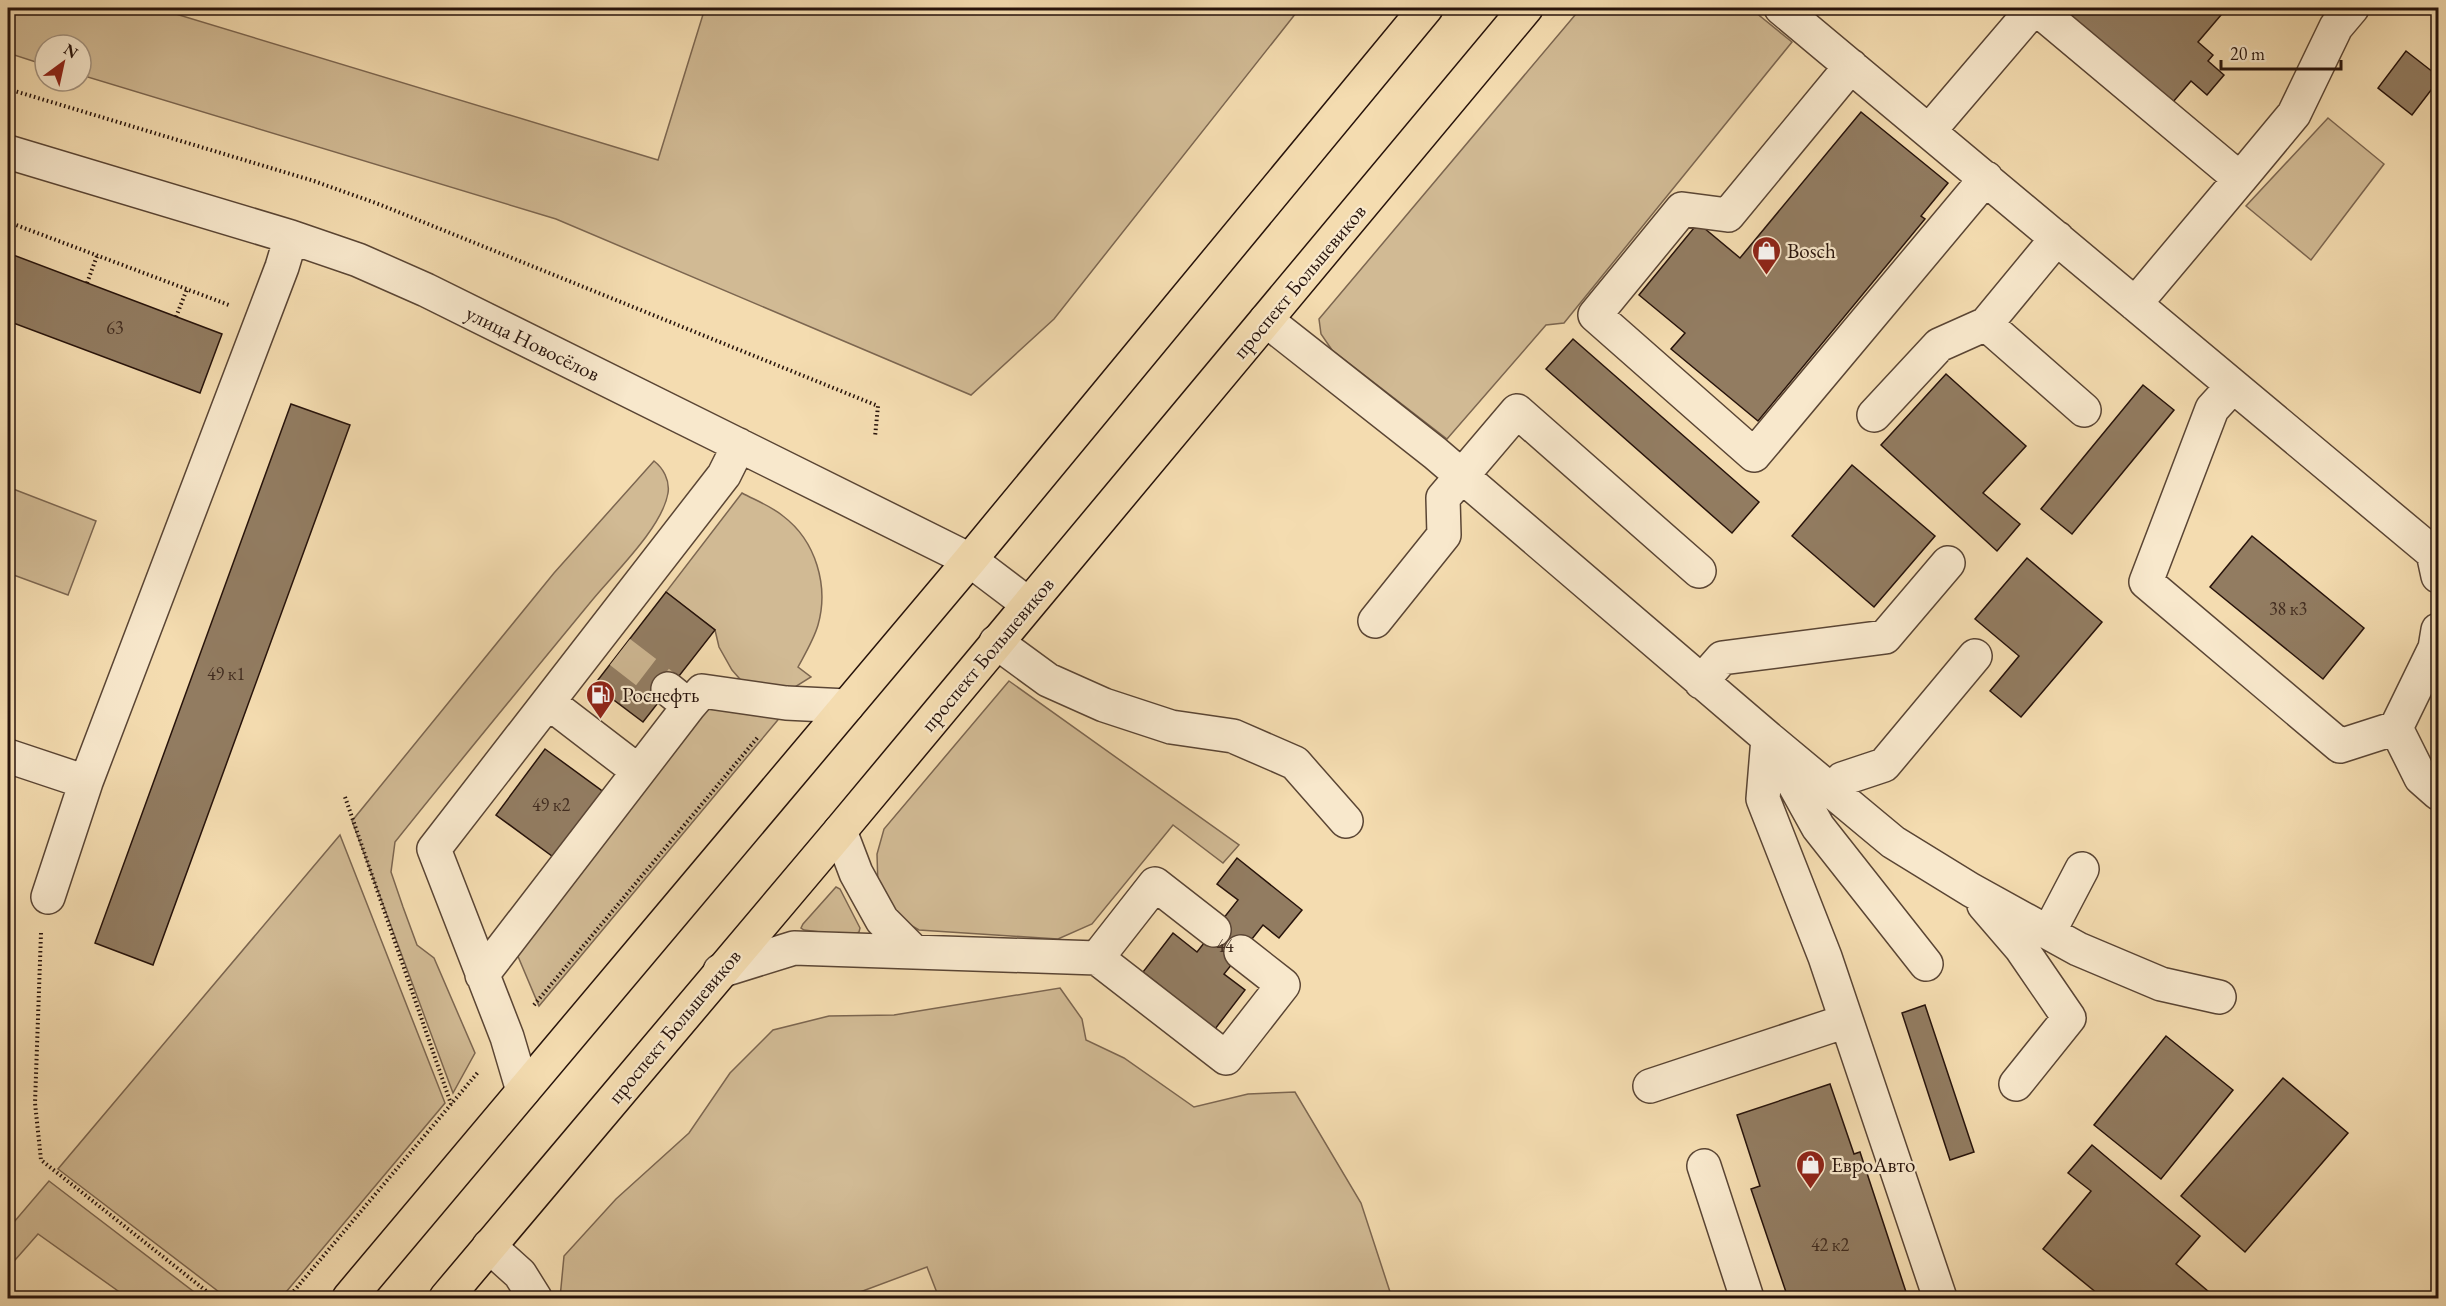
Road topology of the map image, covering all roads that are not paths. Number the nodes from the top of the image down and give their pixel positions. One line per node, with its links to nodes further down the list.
1 (1426, 8): 22 (main road)
2 (1526, 8): 14 (main road, проспект Большевиков)
3 (1781, 8): 6 (street)
4 (2035, 8): 7 (street); 10 (street)
5 (2352, 8): 10 (street)
6 (1851, 66): 7 (street); 9 (street)
7 (1929, 132): 9 (street)
8 (8, 152): 11 (street, улица Новосёлов)
9 (1986, 178): 12 (street)
10 (2240, 179): 13 (street)
11 (291, 237): 19 (street, улица Новосёлов); 37 (street)
12 (2057, 238): 13 (street); 15 (street)
13 (2135, 304): 16 (street)
14 (1266, 320): 20 (street); 25 (main road, проспект Большевиков)
15 (1986, 324): 17 (street); 18 (street)
16 (2233, 386): 21 (street); 33 (street)
17 (2084, 410)
18 (1874, 415)
19 (739, 445): 22 (street, улица Новосёлов); 31 (street)
20 (1461, 476): 24 (street); 26 (street); 30 (street)
21 (2437, 558)
22 (970, 560): 25 (street, улица Новосёлов); 32 (main road)
23 (1948, 563): 30 (street)
24 (1699, 572)
25 (1028, 604): 28 (main road, проспект Большевиков)
26 (1374, 621)
27 (2439, 630): 33 (street)
28 (996, 642): 40 (street); 41 (main road, проспект Большевиков)
29 (1975, 656): 38 (street)
30 (1701, 682): 34 (street)
31 (548, 702): 36 (street); 52 (street)
32 (847, 706): 36 (street); 57 (main road)
33 (2396, 728): 39 (street)
34 (1768, 738): 38 (street); 50 (street); 54 (street)
35 (8, 756): 37 (street)
36 (638, 771): 52 (street)
37 (86, 782): 44 (street)
38 (1832, 790): 43 (street)
39 (2439, 793)
40 (1346, 821)
41 (840, 831): 47 (street); 51 (main road, проспект Большевиков)
42 (2082, 869): 46 (street)
43 (1971, 890): 46 (street); 55 (street)
44 (48, 897)
45 (1214, 930): 49 (street)
46 (2049, 932): 53 (street)
47 (914, 952): 49 (street); 51 (street)
48 (1241, 952): 49 (street)
49 (1097, 958)
50 (1926, 964)
51 (720, 971): 59 (main road, проспект Большевиков)
52 (482, 975): 57 (street)
53 (2219, 997)
54 (1846, 1021): 56 (street); 64 (street)
55 (2016, 1084)
56 (1650, 1086)
57 (523, 1091): 60 (main road)
58 (1704, 1166): 63 (street)
59 (489, 1246): 61 (main road, проспект Большевиков); 62 (street)
60 (349, 1299)
61 (446, 1299)
62 (535, 1299)
63 (1747, 1299)
64 (1940, 1299)

